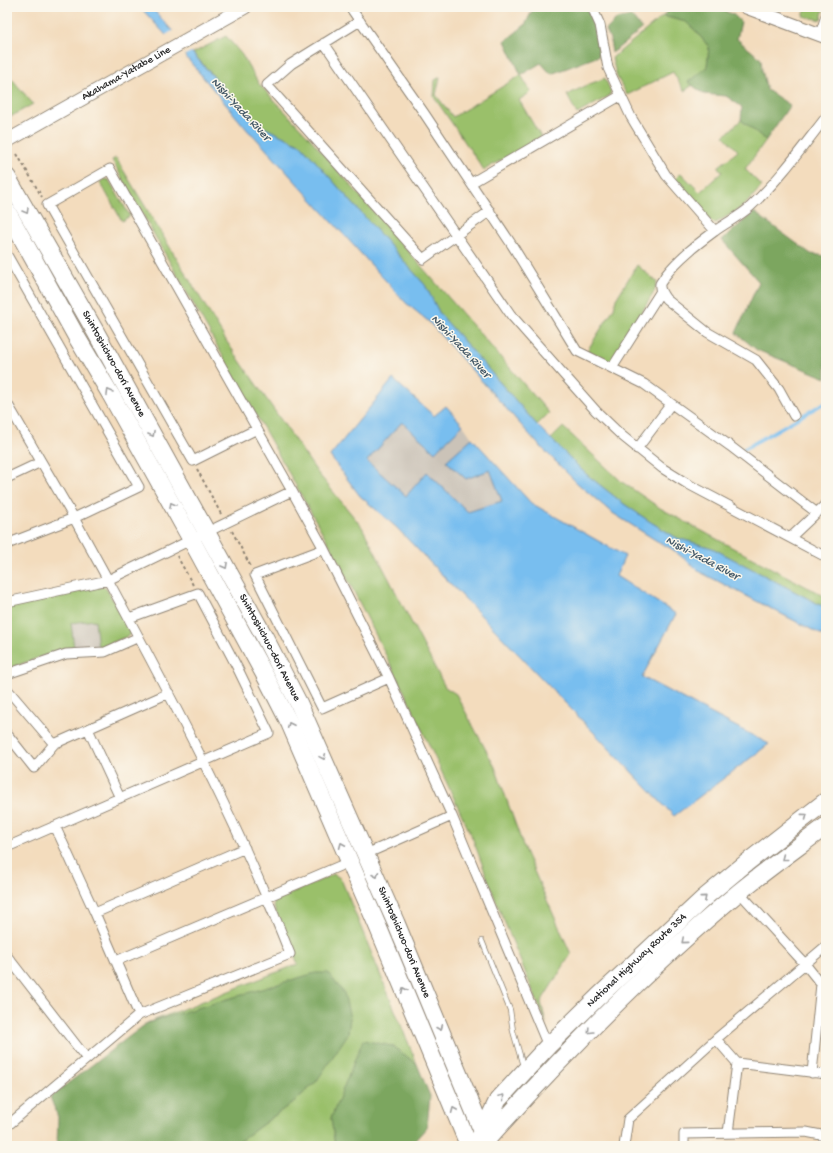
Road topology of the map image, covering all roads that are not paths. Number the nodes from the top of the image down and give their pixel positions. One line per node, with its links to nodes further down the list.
1 (245, 7): 11 (main road, Akahama-Yatabe Line)
2 (350, 7): 6 (street)
3 (592, 7): 9 (street)
4 (746, 7): 7 (main road)
5 (826, 16): 7 (street)
6 (360, 22): 8 (street); 13 (street)
7 (823, 36)
8 (324, 43): 17 (street); 17 (street)
9 (620, 96): 13 (street); 16 (street)
10 (826, 117): 16 (street)
11 (7, 141)
12 (7, 178): 33 (highway, Shintoshichuo-dori Avenue, one-way to 33)
13 (471, 183): 15 (street)
14 (7, 211): 33 (highway, Shintoshichuo-dori Avenue, one-way to 14)
15 (490, 211): 17 (street); 20 (street)
16 (715, 231): 19 (street)
17 (456, 235): 25 (street)
18 (7, 255): 31 (street)
19 (661, 291): 20 (street); 23 (street)
20 (612, 368): 21 (street)
21 (671, 404): 25 (street); 30 (street)
22 (8, 407): 26 (street)
23 (794, 416)
24 (257, 430): 24 (street); 28 (street)
25 (637, 449): 32 (street)
26 (41, 462): 27 (street); 31 (street)
27 (7, 478)
28 (292, 491): 33 (street); 35 (street)
29 (826, 504): 30 (street)
30 (817, 513): 32 (street)
31 (74, 518): 34 (street); 37 (street)
32 (790, 538): 36 (street)
33 (193, 541): 37 (street); 56 (highway, Shintoshichuo-dori Avenue, one-way to 56); 57 (highway, Shintoshichuo-dori Avenue, one-way to 33)
34 (7, 544)
35 (324, 549): 42 (street); 42 (street)
36 (826, 557)
37 (108, 580): 38 (street); 39 (street)
38 (7, 602)
39 (129, 618): 40 (street); 48 (street)
40 (139, 637): 41 (street); 44 (street)
41 (7, 674)
42 (389, 678): 51 (street)
43 (7, 689): 47 (street)
44 (169, 693): 45 (street); 48 (street)
45 (88, 729): 47 (street); 49 (street)
46 (7, 734): 47 (street)
47 (54, 744)
48 (203, 761): 49 (street); 55 (street)
49 (120, 798): 52 (street)
50 (826, 801): 68 (highway, National Highway Route 354, one-way to 50)
51 (452, 816): 56 (street); 68 (street)
52 (55, 826): 54 (street); 60 (street)
53 (826, 826): 58 (highway, National Highway Route 354, one-way to 58)
54 (7, 847)
55 (245, 848): 59 (street); 60 (street)
56 (366, 854): 77 (highway, Shintoshichuo-dori Avenue, one-way to 77)
57 (349, 862): 59 (street); 78 (highway, Shintoshichuo-dori Avenue, one-way to 57)
58 (739, 892): 65 (street); 77 (highway, National Highway Route 354, one-way to 77)
59 (268, 897): 64 (street); 66 (street)
60 (95, 913): 64 (street)
61 (482, 941): 71 (lane)
62 (826, 946): 65 (street)
63 (7, 956): 69 (street)
64 (116, 961): 66 (street)
65 (805, 964): 67 (street); 72 (street)
66 (140, 1015): 69 (street)
67 (716, 1039): 70 (street); 79 (street)
68 (548, 1046): 71 (highway, National Highway Route 354)
69 (87, 1059): 74 (street)
70 (737, 1063): 72 (street); 75 (street)
71 (524, 1072): 77 (highway, National Highway Route 354, one-way to 71)
72 (812, 1073): 73 (street)
73 (826, 1074)
74 (7, 1126)
75 (728, 1133): 76 (street); 80 (street)
76 (826, 1136)
77 (481, 1141)
78 (469, 1146)
79 (624, 1146)
80 (684, 1146)

